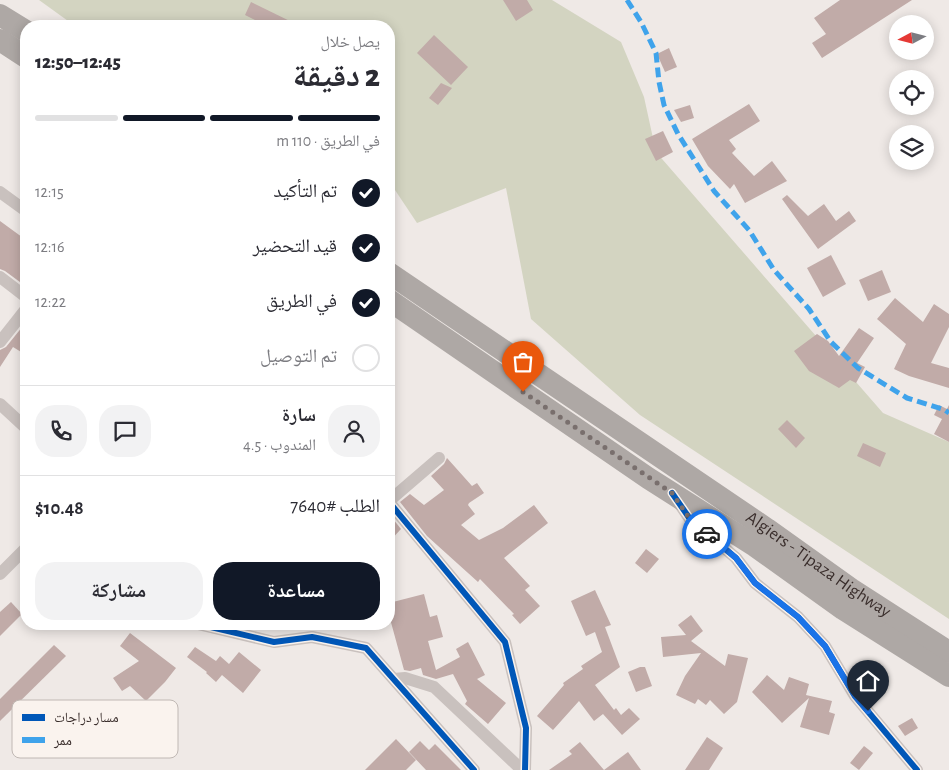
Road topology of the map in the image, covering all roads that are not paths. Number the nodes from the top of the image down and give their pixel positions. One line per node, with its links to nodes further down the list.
1 (0, 15): 2 (highway)
2 (20, 27)
3 (0, 40): 4 (highway)
4 (20, 53)
5 (0, 192): 6 (street)
6 (20, 207)
7 (0, 277): 9 (street)
8 (395, 278): 22 (highway, Algiers - Tipaza Highway)
9 (20, 292)
10 (395, 304): 16 (highway, Algiers - Tipaza Highway)
11 (20, 317): 12 (street)
12 (0, 342)
13 (0, 404): 14 (street)
14 (20, 422)
15 (439, 458): 17 (street)
16 (672, 493): 23 (highway, Algiers - Tipaza Highway); 27 (street)
17 (395, 496)
18 (395, 508): 26 (street)
19 (20, 554): 20 (street)
20 (0, 574)
21 (223, 630): 24 (street)
22 (949, 652)
23 (949, 676)
24 (394, 680): 25 (street); 26 (street)
25 (474, 770)
26 (523, 770)
27 (917, 770)

